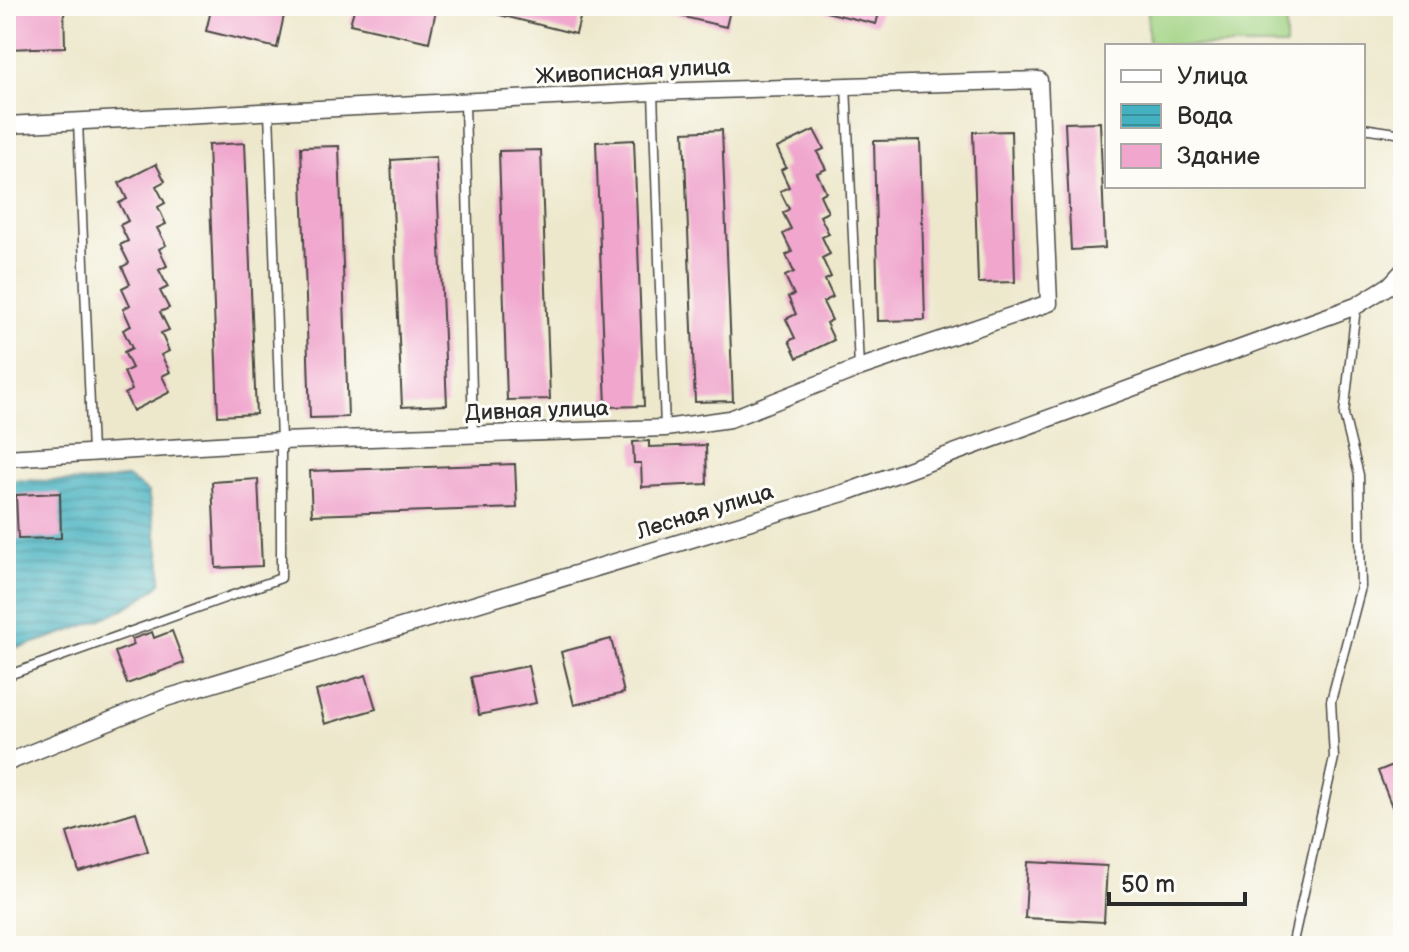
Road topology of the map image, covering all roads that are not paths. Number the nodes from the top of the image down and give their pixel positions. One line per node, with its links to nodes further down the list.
1 (846, 84): 2 (street, Живописная улица); 10 (street, Живописная улица); 12 (lane)
2 (653, 92): 3 (street, Живописная улица); 13 (lane)
3 (465, 103): 4 (street, Живописная улица); 14 (lane)
4 (269, 111): 5 (street, Живописная улица); 15 (lane)
5 (78, 121): 6 (street, Живописная улица); 16 (lane)
6 (6, 125)
7 (1365, 128): 8 (lane)
8 (1403, 134)
9 (1403, 271): 11 (street, Лесная улица)
10 (1049, 303): 12 (street, Дивная улица)
11 (1356, 306): 19 (street, Лесная улица); 20 (lane)
12 (859, 368): 13 (street, Дивная улица)
13 (665, 428): 14 (street, Дивная улица)
14 (473, 436): 15 (street, Дивная улица)
15 (281, 441): 16 (street, Дивная улица); 18 (lane)
16 (92, 453): 17 (street, Дивная улица)
17 (6, 458)
18 (6, 676)
19 (6, 763)
20 (1292, 946)

